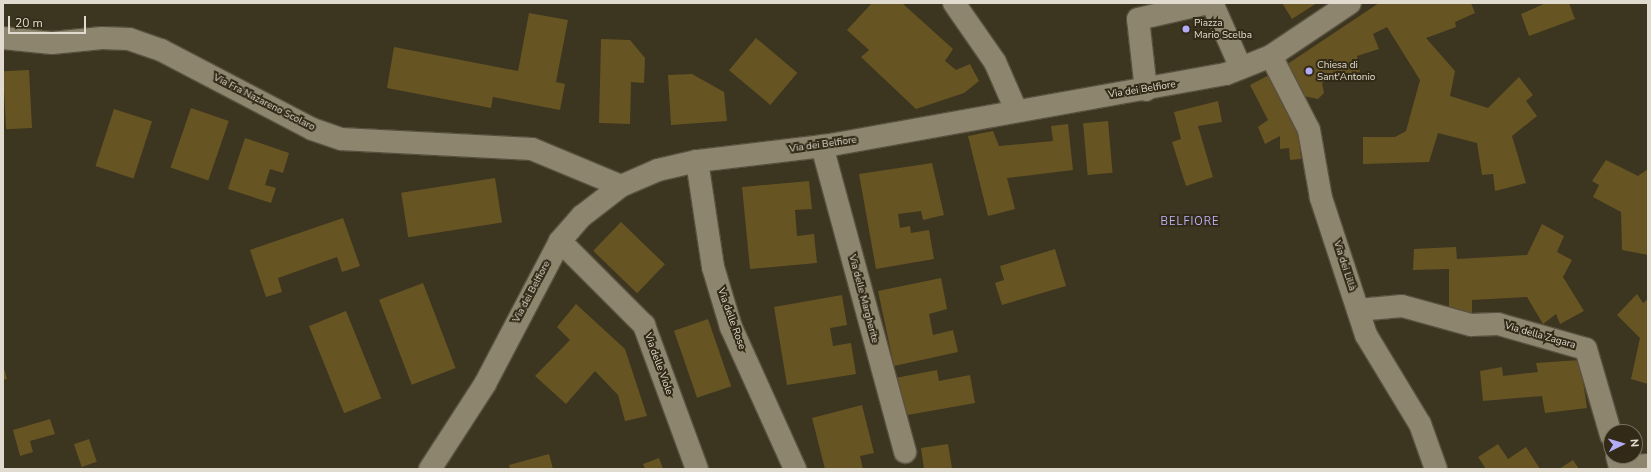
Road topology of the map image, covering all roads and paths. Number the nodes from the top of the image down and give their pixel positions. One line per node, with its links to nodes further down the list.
1 (954, 3): 9 (street)
2 (1208, 3): 8 (street)
3 (1212, 3): 7 (street)
4 (1350, 3): 6 (street, Via dei Belfiore)
5 (3, 38): 12 (street, Via Fra Nazareno Scolaro)
6 (1270, 56): 7 (street, Via dei Belfiore); 14 (street, Via dei Lillà)
7 (1241, 68): 8 (street, Via dei Belfiore)
8 (1146, 90): 9 (street, Via dei Belfiore)
9 (1016, 110): 10 (street, Via dei Belfiore)
10 (822, 146): 11 (street, Via dei Belfiore); 16 (street, Via delle Margherite)
11 (697, 161): 12 (street, Via dei Belfiore); 21 (street, Via delle Rose)
12 (621, 186): 13 (street, Via dei Belfiore)
13 (560, 241): 19 (street, Via dei Belfiore); 20 (street, Via delle Viole)
14 (1358, 310): 15 (street, Via della Zagara); 22 (street, Via dei Lillà)
15 (1608, 424)
16 (905, 452)
17 (1619, 464): 18 (street)
18 (1648, 465)
19 (430, 469)
20 (697, 469)
21 (795, 469)
22 (1436, 469)

